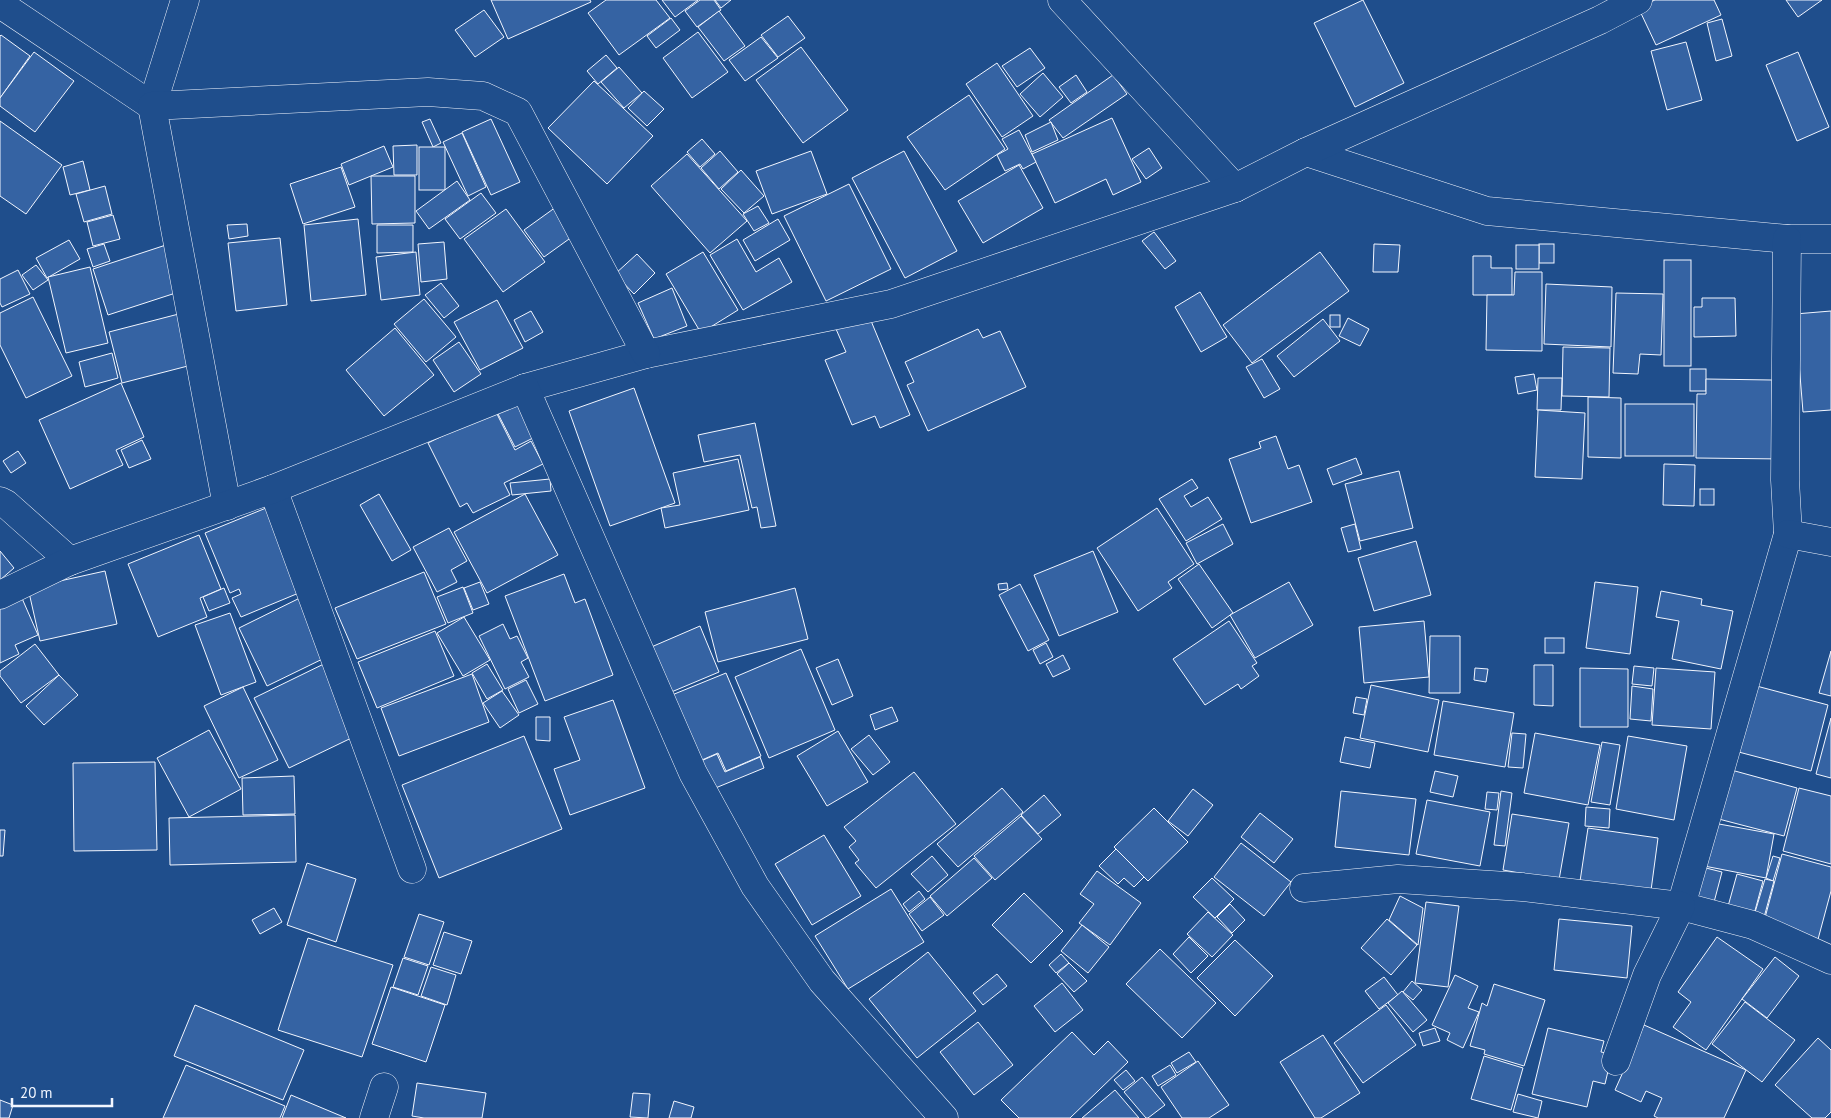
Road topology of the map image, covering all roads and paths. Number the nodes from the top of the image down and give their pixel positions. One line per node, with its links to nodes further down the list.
1 (185, 0): 5 (street)
2 (1062, 0): 7 (street)
3 (1638, 0): 6 (street)
4 (0, 4): 5 (street)
5 (152, 106): 10 (street); 14 (street)
6 (1306, 152): 7 (street); 8 (street)
7 (1235, 188): 10 (street)
8 (1787, 239): 9 (street); 15 (street)
9 (1831, 240)
10 (646, 354): 11 (street)
11 (525, 388): 12 (street); 26 (street)
12 (273, 489): 14 (street); 19 (street)
13 (0, 501): 17 (street)
14 (227, 506): 17 (street)
15 (1788, 534): 16 (street); 21 (street)
16 (1831, 542)
17 (70, 561): 18 (street)
18 (0, 595)
19 (412, 869)
20 (1304, 888): 21 (street)
21 (1681, 906): 22 (street); 23 (street)
22 (1831, 960)
23 (1616, 1061)
24 (384, 1087): 25 (street)
25 (374, 1118)
26 (944, 1118)

